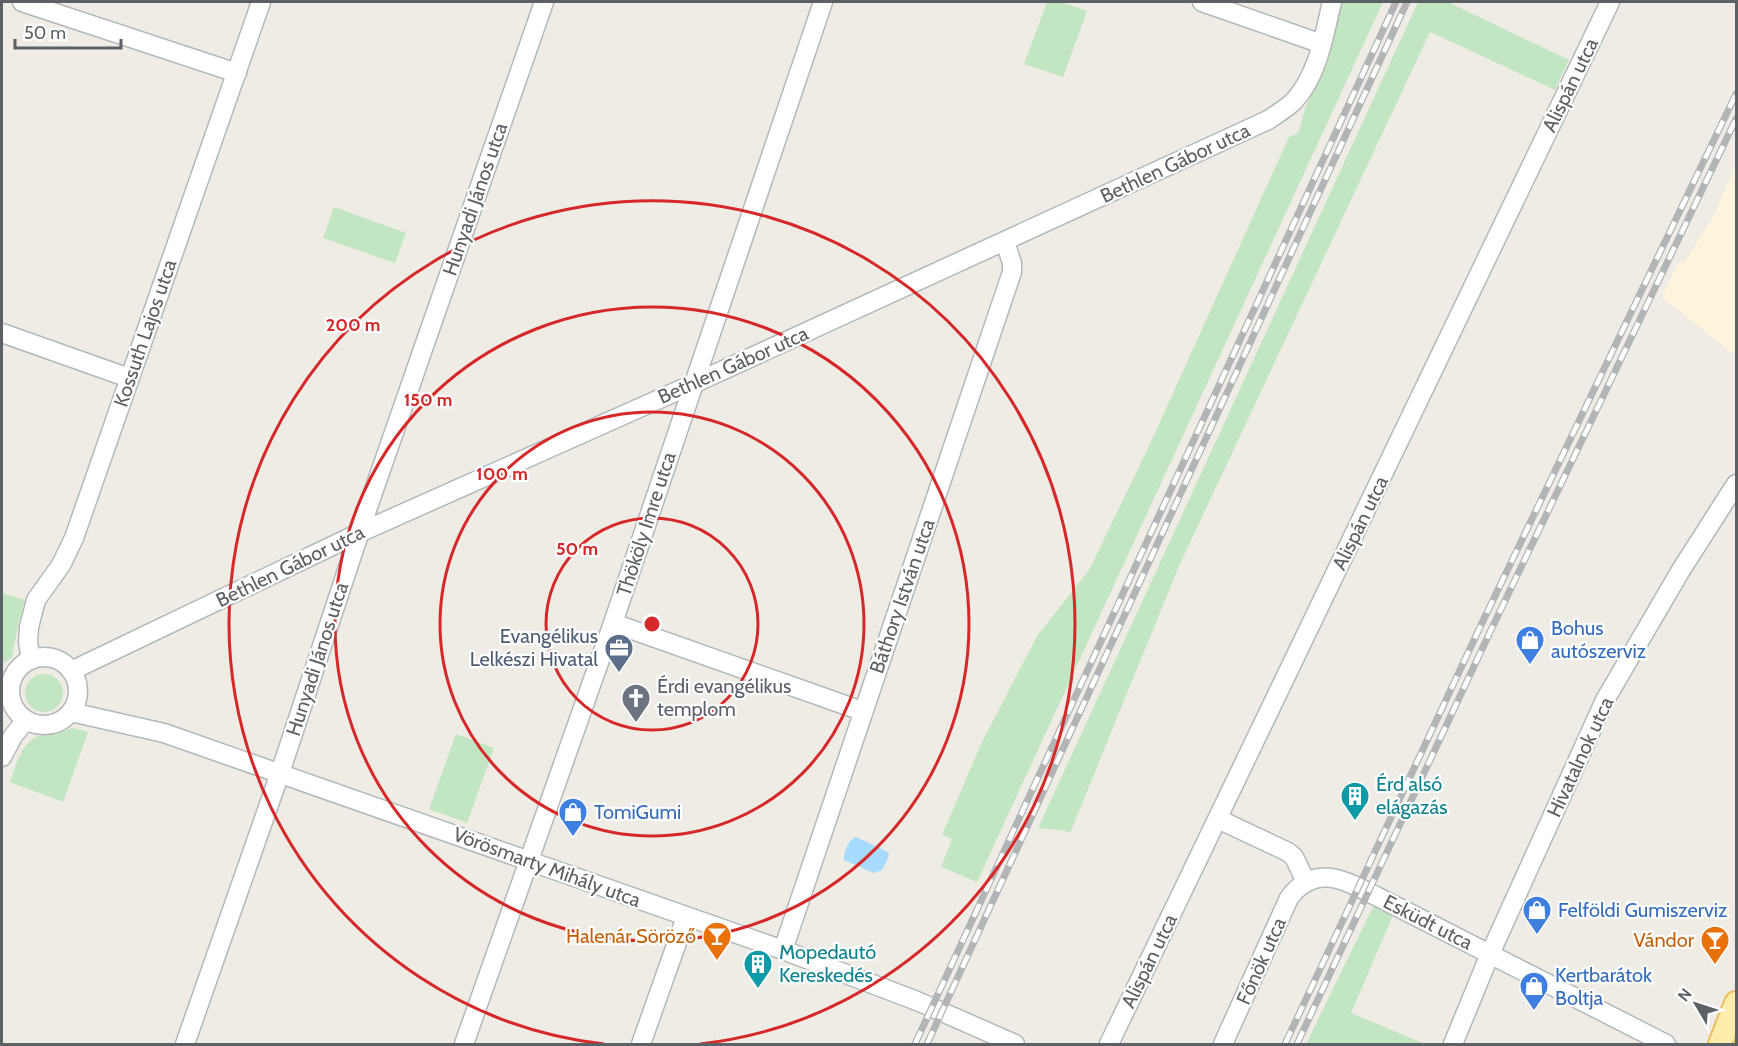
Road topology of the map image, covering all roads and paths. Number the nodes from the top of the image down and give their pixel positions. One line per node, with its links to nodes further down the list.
1 (22, 2): 9 (street)
2 (261, 2): 9 (street, Kossuth Lajos utca)
3 (543, 2): 15 (street, Hunyadi János utca)
4 (823, 2): 13 (street, Thököly Imre utca)
5 (1202, 2): 8 (street)
6 (1332, 2): 8 (street, Bethlen Gábor utca)
7 (1610, 2): 25 (street, Alispán utca)
8 (1322, 44): 10 (street, Bethlen Gábor utca)
9 (237, 73): 12 (street, Kossuth Lajos utca)
10 (1005, 242): 13 (street, Bethlen Gábor utca); 20 (street, Báthory István utca)
11 (2, 333): 12 (street)
12 (129, 378): 17 (street, Kossuth Lajos utca)
13 (693, 384): 15 (street, Bethlen Gábor utca); 16 (street, Thököly Imre utca)
14 (1737, 484): 30 (street, Hivatalnok utca)
15 (359, 532): 18 (street, Bethlen Gábor utca); 24 (street, Hunyadi János utca)
16 (613, 622): 20 (street); 26 (street, Thököly Imre utca)
17 (31, 660): 18 (street); 19 (street)
18 (71, 671): 21 (street)
19 (7, 678): 22 (street)
20 (862, 711): 29 (street, Báthory István utca)
21 (71, 712): 22 (street); 24 (street, Vörösmarty Mihály utca)
22 (27, 720): 23 (street)
23 (2, 757)
24 (280, 773): 26 (street, Vörösmarty Mihály utca); 33 (street, Hunyadi János utca)
25 (1218, 819): 27 (street); 37 (street, Alispán utca)
26 (528, 861): 28 (street, Vörösmarty Mihály utca); 34 (street, Thököly Imre utca)
27 (1306, 882): 30 (street, Esküdt utca); 38 (street, Főnök utca)
28 (686, 917): 29 (street, Vörösmarty Mihály utca); 35 (street)
29 (783, 950): 36 (street, Vörösmarty Mihály utca)
30 (1490, 954): 32 (street, Esküdt utca); 39 (street, Hivatalnok utca)
31 (1737, 1004): 41 (main road)
32 (1651, 1040): 40 (street, Esküdt utca)
33 (185, 1044)
34 (465, 1044)
35 (642, 1044)
36 (1015, 1044)
37 (1109, 1044)
38 (1223, 1044)
39 (1453, 1044)
40 (1666, 1044)
41 (1720, 1044)

